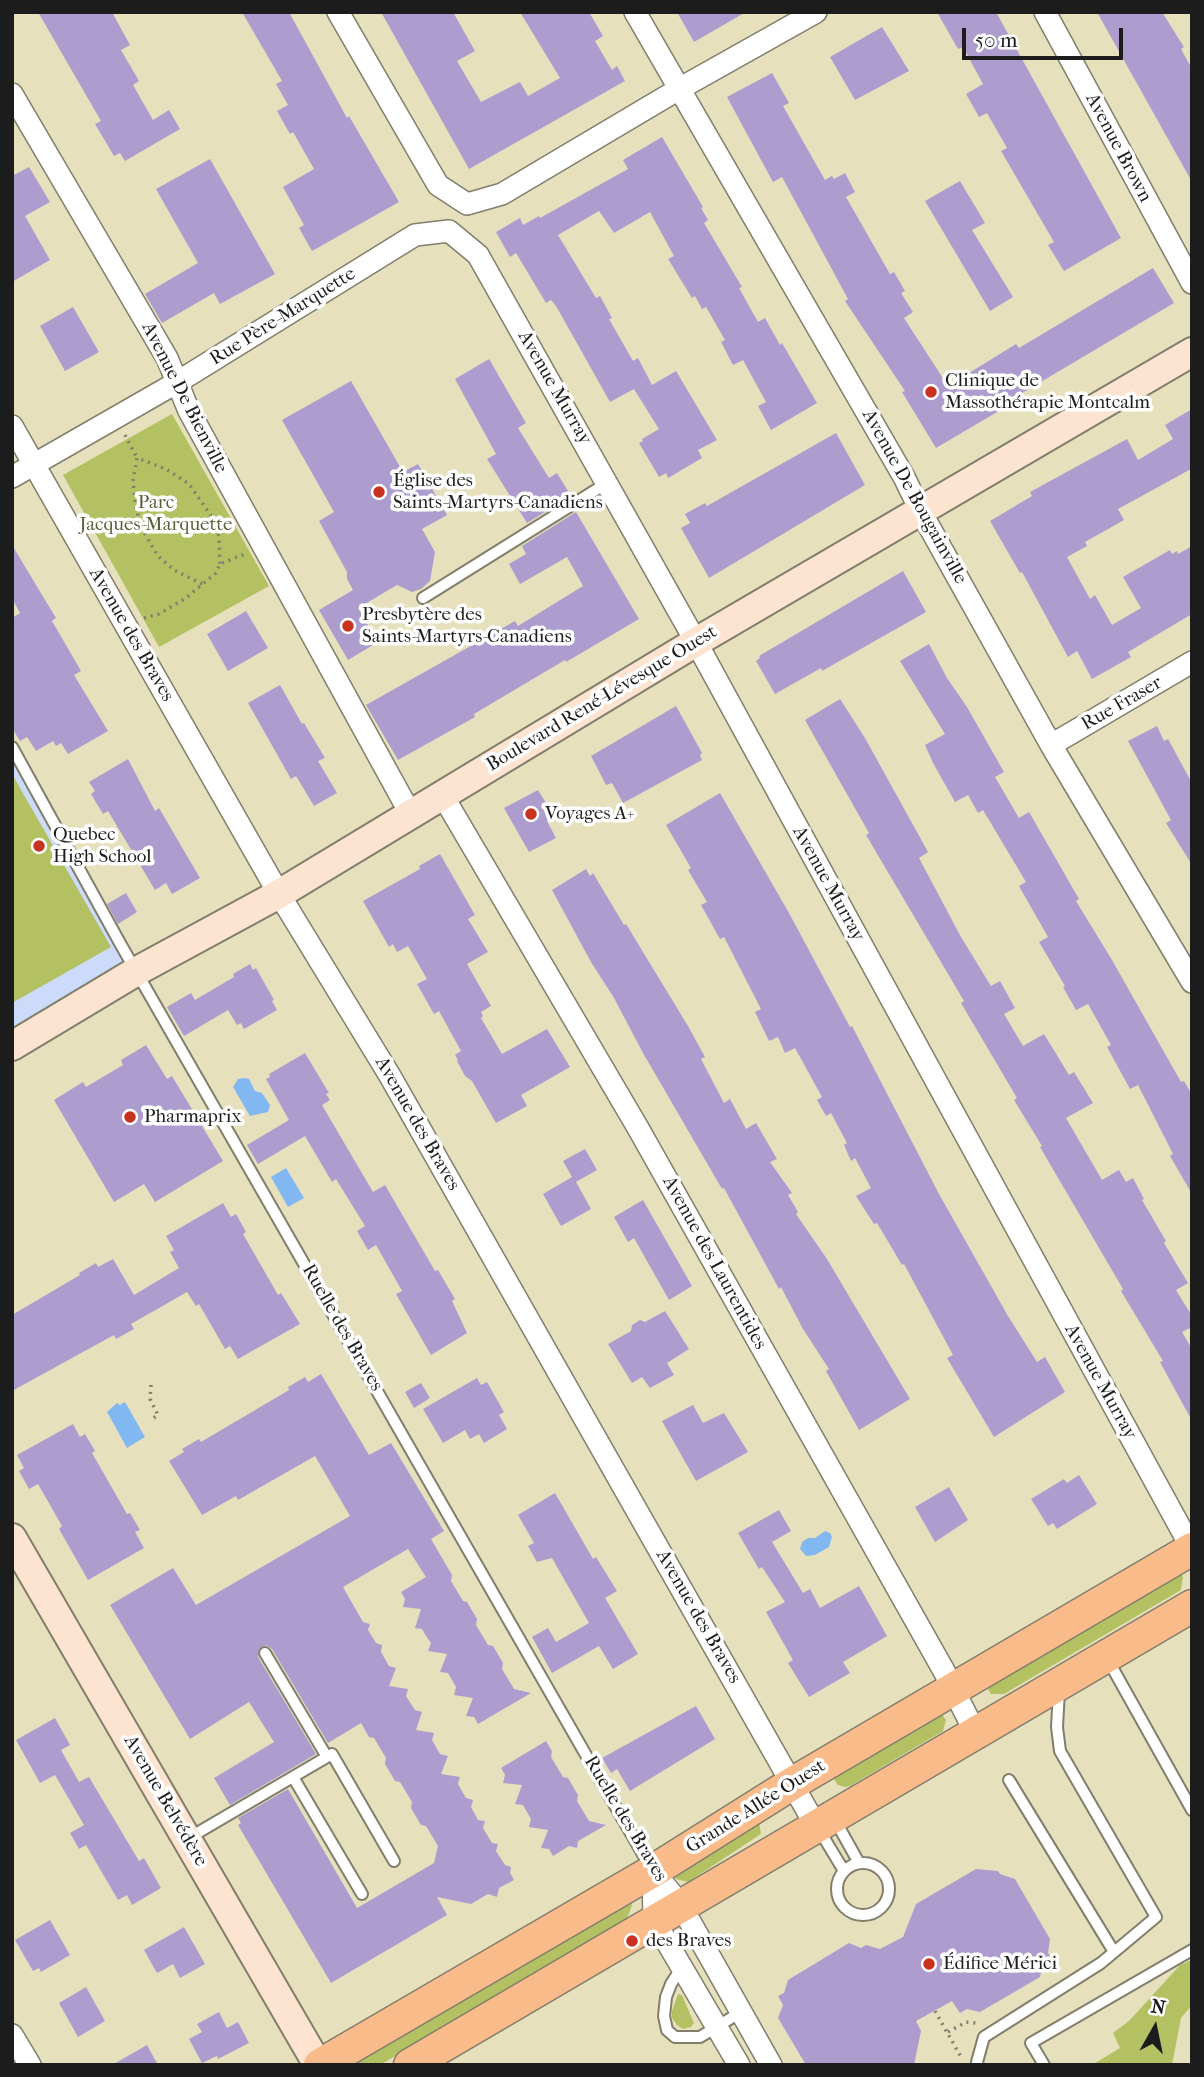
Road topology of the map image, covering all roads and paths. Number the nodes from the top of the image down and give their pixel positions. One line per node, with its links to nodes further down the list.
1 (338, 12): 5 (street)
2 (635, 12): 5 (street, Avenue De Bougainville)
3 (816, 12): 5 (street)
4 (1045, 12): 8 (street, Avenue Brown)
5 (679, 89): 15 (street, Avenue De Bougainville)
6 (12, 94): 10 (street, Avenue De Bienville)
7 (449, 231): 10 (street, Rue Père-Marquette); 14 (street, Avenue Murray)
8 (1192, 283)
9 (1192, 352): 15 (main road, Boulevard René-Lévesque Ouest)
10 (176, 383): 12 (street, Rue Père-Marquette); 16 (street, Avenue De Bienville)
11 (12, 426): 12 (street, Avenue des Braves)
12 (34, 464): 13 (street, Rue Père-Marquette); 20 (street, Avenue des Braves)
13 (12, 477)
14 (607, 483): 19 (lane); 21 (street, Avenue Murray)
15 (921, 512): 21 (main road, Boulevard René-Lévesque Ouest); 23 (street, Avenue De Bougainville)
16 (262, 547): 17 (path); 26 (street, Avenue De Bienville)
17 (220, 564): 18 (path); 18 (path)
18 (202, 584): 20 (path)
19 (423, 598)
20 (123, 623): 27 (street, Avenue des Braves)
21 (696, 642): 25 (main road, Boulevard René-Lévesque Ouest); 34 (street, Avenue Murray)
22 (1192, 662): 23 (street, Rue Fraser)
23 (1051, 745): 29 (street, Avenue De Bougainville)
24 (12, 747): 28 (lane, Ruelle des Braves)
25 (443, 796): 26 (main road, Boulevard René-Lévesque Ouest); 39 (street, Avenue des Laurentides)
26 (411, 815): 27 (main road, Boulevard René-Lévesque Ouest)
27 (279, 894): 28 (main road, Boulevard René-Lévesque Ouest); 44 (street, Avenue des Braves)
28 (136, 971): 30 (main road, Boulevard René-Lévesque Ouest); 50 (lane, Ruelle des Braves)
29 (1192, 982)
30 (12, 1046)
31 (151, 1385): 32 (path)
32 (152, 1419)
33 (12, 1538): 47 (main road, Avenue Belvédère)
34 (1192, 1549): 39 (main road, Grande Allée Ouest)
35 (1192, 1606): 37 (main road)
36 (265, 1653): 41 (lane)
37 (1107, 1657): 38 (main road); 45 (lane)
38 (1060, 1684): 40 (main road); 55 (lane)
39 (953, 1689): 40 (street, Avenue des Laurentides); 44 (main road, Grande Allée Ouest)
40 (976, 1734): 46 (main road)
41 (327, 1757): 42 (lane); 48 (lane)
42 (293, 1777): 47 (lane); 52 (lane)
43 (1009, 1780): 55 (lane)
44 (793, 1783): 46 (street, Avenue des Braves); 50 (main road, Grande Allée Ouest)
45 (1192, 1810)
46 (825, 1821): 49 (lane); 51 (lane); 53 (main road)
47 (187, 1839): 65 (main road, Avenue Belvédère)
48 (394, 1861)
49 (859, 1863): 51 (lane); 51 (lane)
50 (653, 1871): 53 (street); 53 (street, Ruelle des Braves); 65 (main road, Grande Allée Ouest)
51 (844, 1871)
52 (362, 1894)
53 (667, 1912): 56 (street); 58 (street); 66 (main road)
54 (1192, 1950): 70 (lane)
55 (1114, 1952): 69 (lane)
56 (682, 1967): 60 (street); 60 (lane)
57 (934, 2011): 61 (path)
58 (741, 2012): 60 (lane); 68 (street)
59 (981, 2023): 61 (path)
60 (717, 2027): 67 (street)
61 (947, 2032): 63 (path)
62 (12, 2035): 64 (street)
63 (962, 2059)
64 (30, 2065)
65 (319, 2065)
66 (410, 2065)
67 (739, 2065)
68 (771, 2065)
69 (978, 2065)
70 (1044, 2065)

